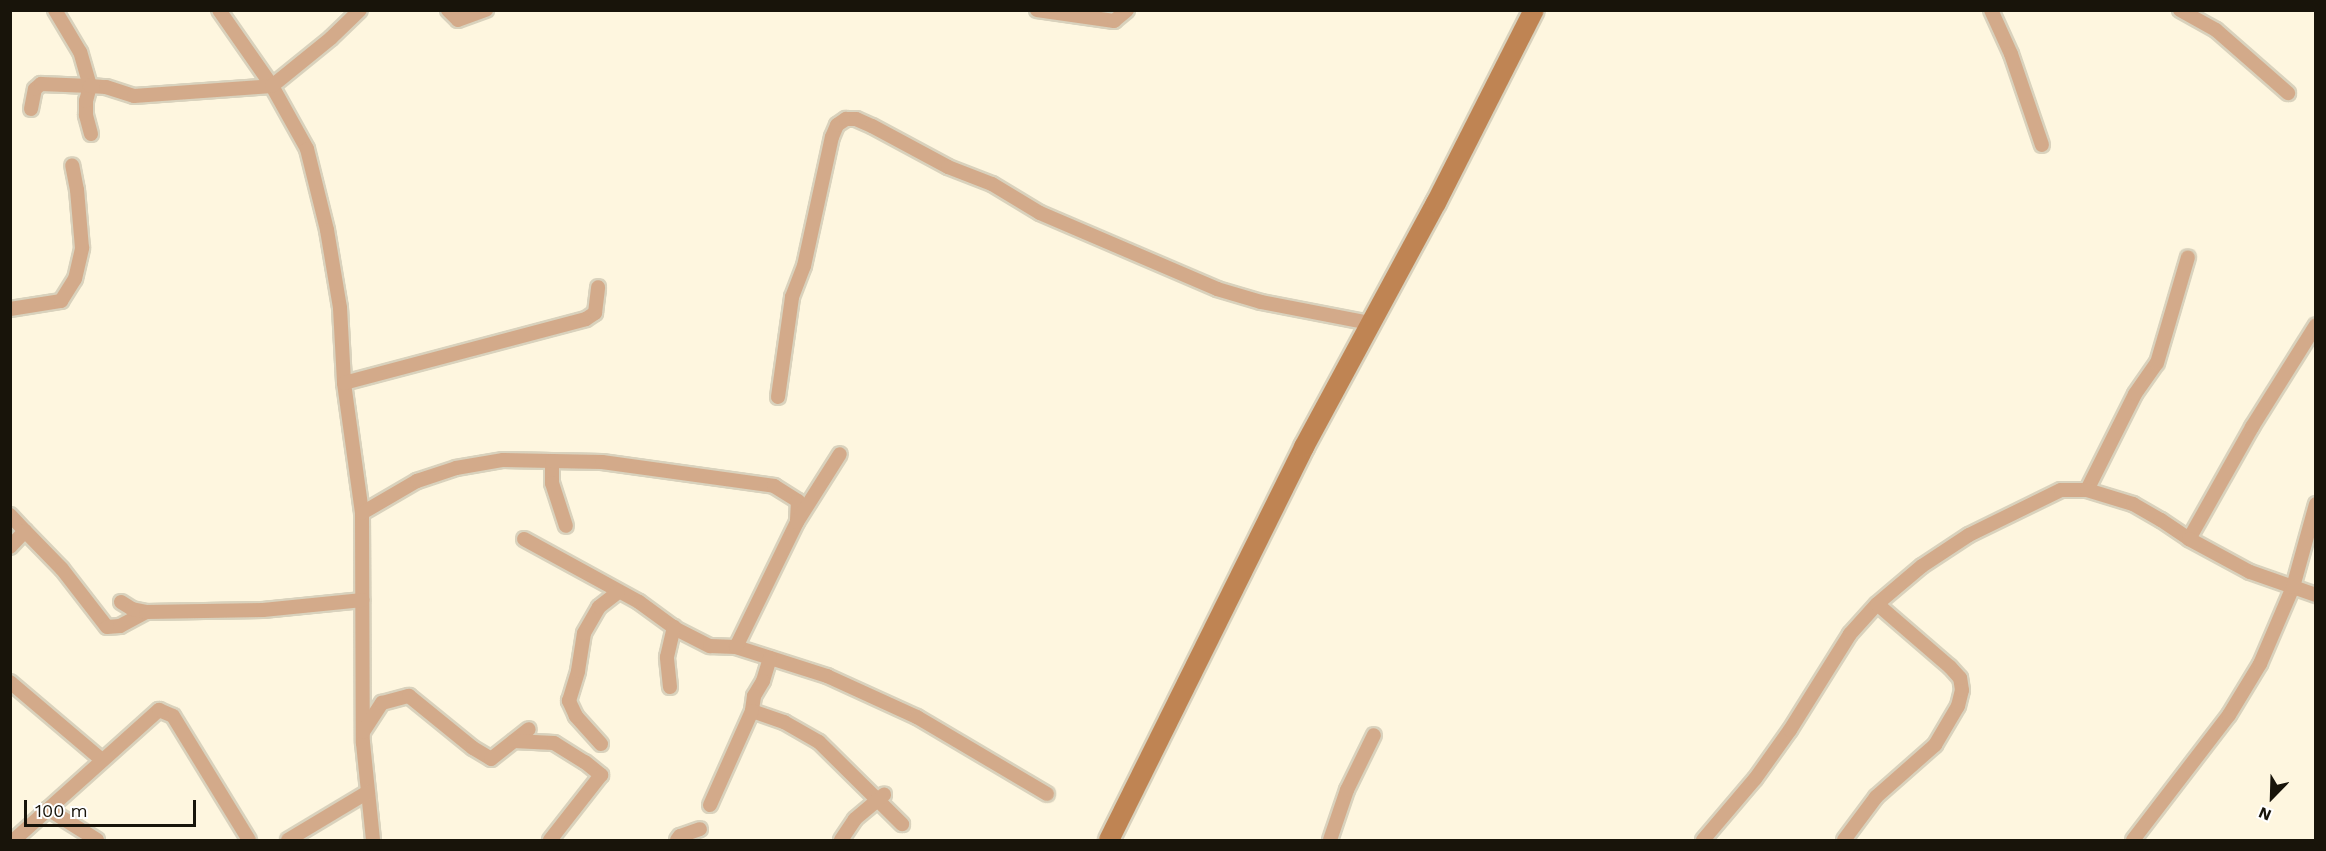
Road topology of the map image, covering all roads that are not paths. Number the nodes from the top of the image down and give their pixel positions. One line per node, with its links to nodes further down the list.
1 (55, 10): 11 (street)
2 (219, 10): 12 (street)
3 (360, 10): 12 (street)
4 (448, 10): 5 (street)
5 (486, 10)
6 (1037, 10): 7 (street)
7 (1127, 10)
8 (1534, 10): 21 (street)
9 (1991, 10): 16 (street)
10 (2180, 10): 13 (street)
11 (90, 86): 12 (street); 14 (street); 15 (street)
12 (272, 86): 23 (street)
13 (2288, 93)
14 (31, 110)
15 (91, 134)
16 (2042, 145)
17 (72, 165): 20 (street)
18 (2188, 257): 27 (street)
19 (598, 287): 23 (street)
20 (10, 309)
21 (1370, 323): 24 (street); 71 (street)
22 (2316, 324): 35 (street)
23 (344, 383): 29 (street)
24 (778, 398)
25 (840, 454): 31 (street)
26 (552, 461): 29 (street); 31 (street); 32 (street)
27 (2087, 490): 35 (street); 42 (street)
28 (2316, 504): 37 (street)
29 (362, 513): 40 (street)
30 (10, 515): 33 (street)
31 (797, 522): 45 (street)
32 (566, 526)
33 (26, 531): 36 (street); 43 (street)
34 (524, 539): 38 (street)
35 (2188, 539): 37 (street)
36 (10, 548)
37 (2293, 587): 39 (street); 75 (street)
38 (618, 592): 44 (street); 54 (street)
39 (2316, 596)
40 (363, 600): 43 (street); 51 (street)
41 (121, 602): 43 (street)
42 (1877, 604): 73 (street); 74 (street)
43 (146, 612)
44 (674, 627): 45 (street); 48 (street)
45 (736, 647): 46 (street)
46 (770, 658): 49 (street); 57 (street)
47 (10, 682): 55 (street)
48 (670, 687)
49 (752, 711): 58 (street); 59 (street)
50 (529, 729): 53 (street)
51 (363, 732): 53 (street); 56 (street)
52 (1374, 735): 72 (street)
53 (514, 741): 68 (street)
54 (601, 744)
55 (102, 760): 60 (street); 65 (street)
56 (368, 792): 66 (street); 67 (street)
57 (1047, 794)
58 (880, 797): 61 (street); 70 (street)
59 (710, 805)
60 (48, 809): 63 (street); 64 (street)
61 (902, 824)
62 (700, 829): 69 (street)
63 (14, 840)
64 (97, 840)
65 (249, 840)
66 (288, 840)
67 (373, 840)
68 (550, 840)
69 (677, 840)
70 (841, 840)
71 (1109, 840)
72 (1330, 840)
73 (1703, 840)
74 (1844, 840)
75 (2133, 840)

